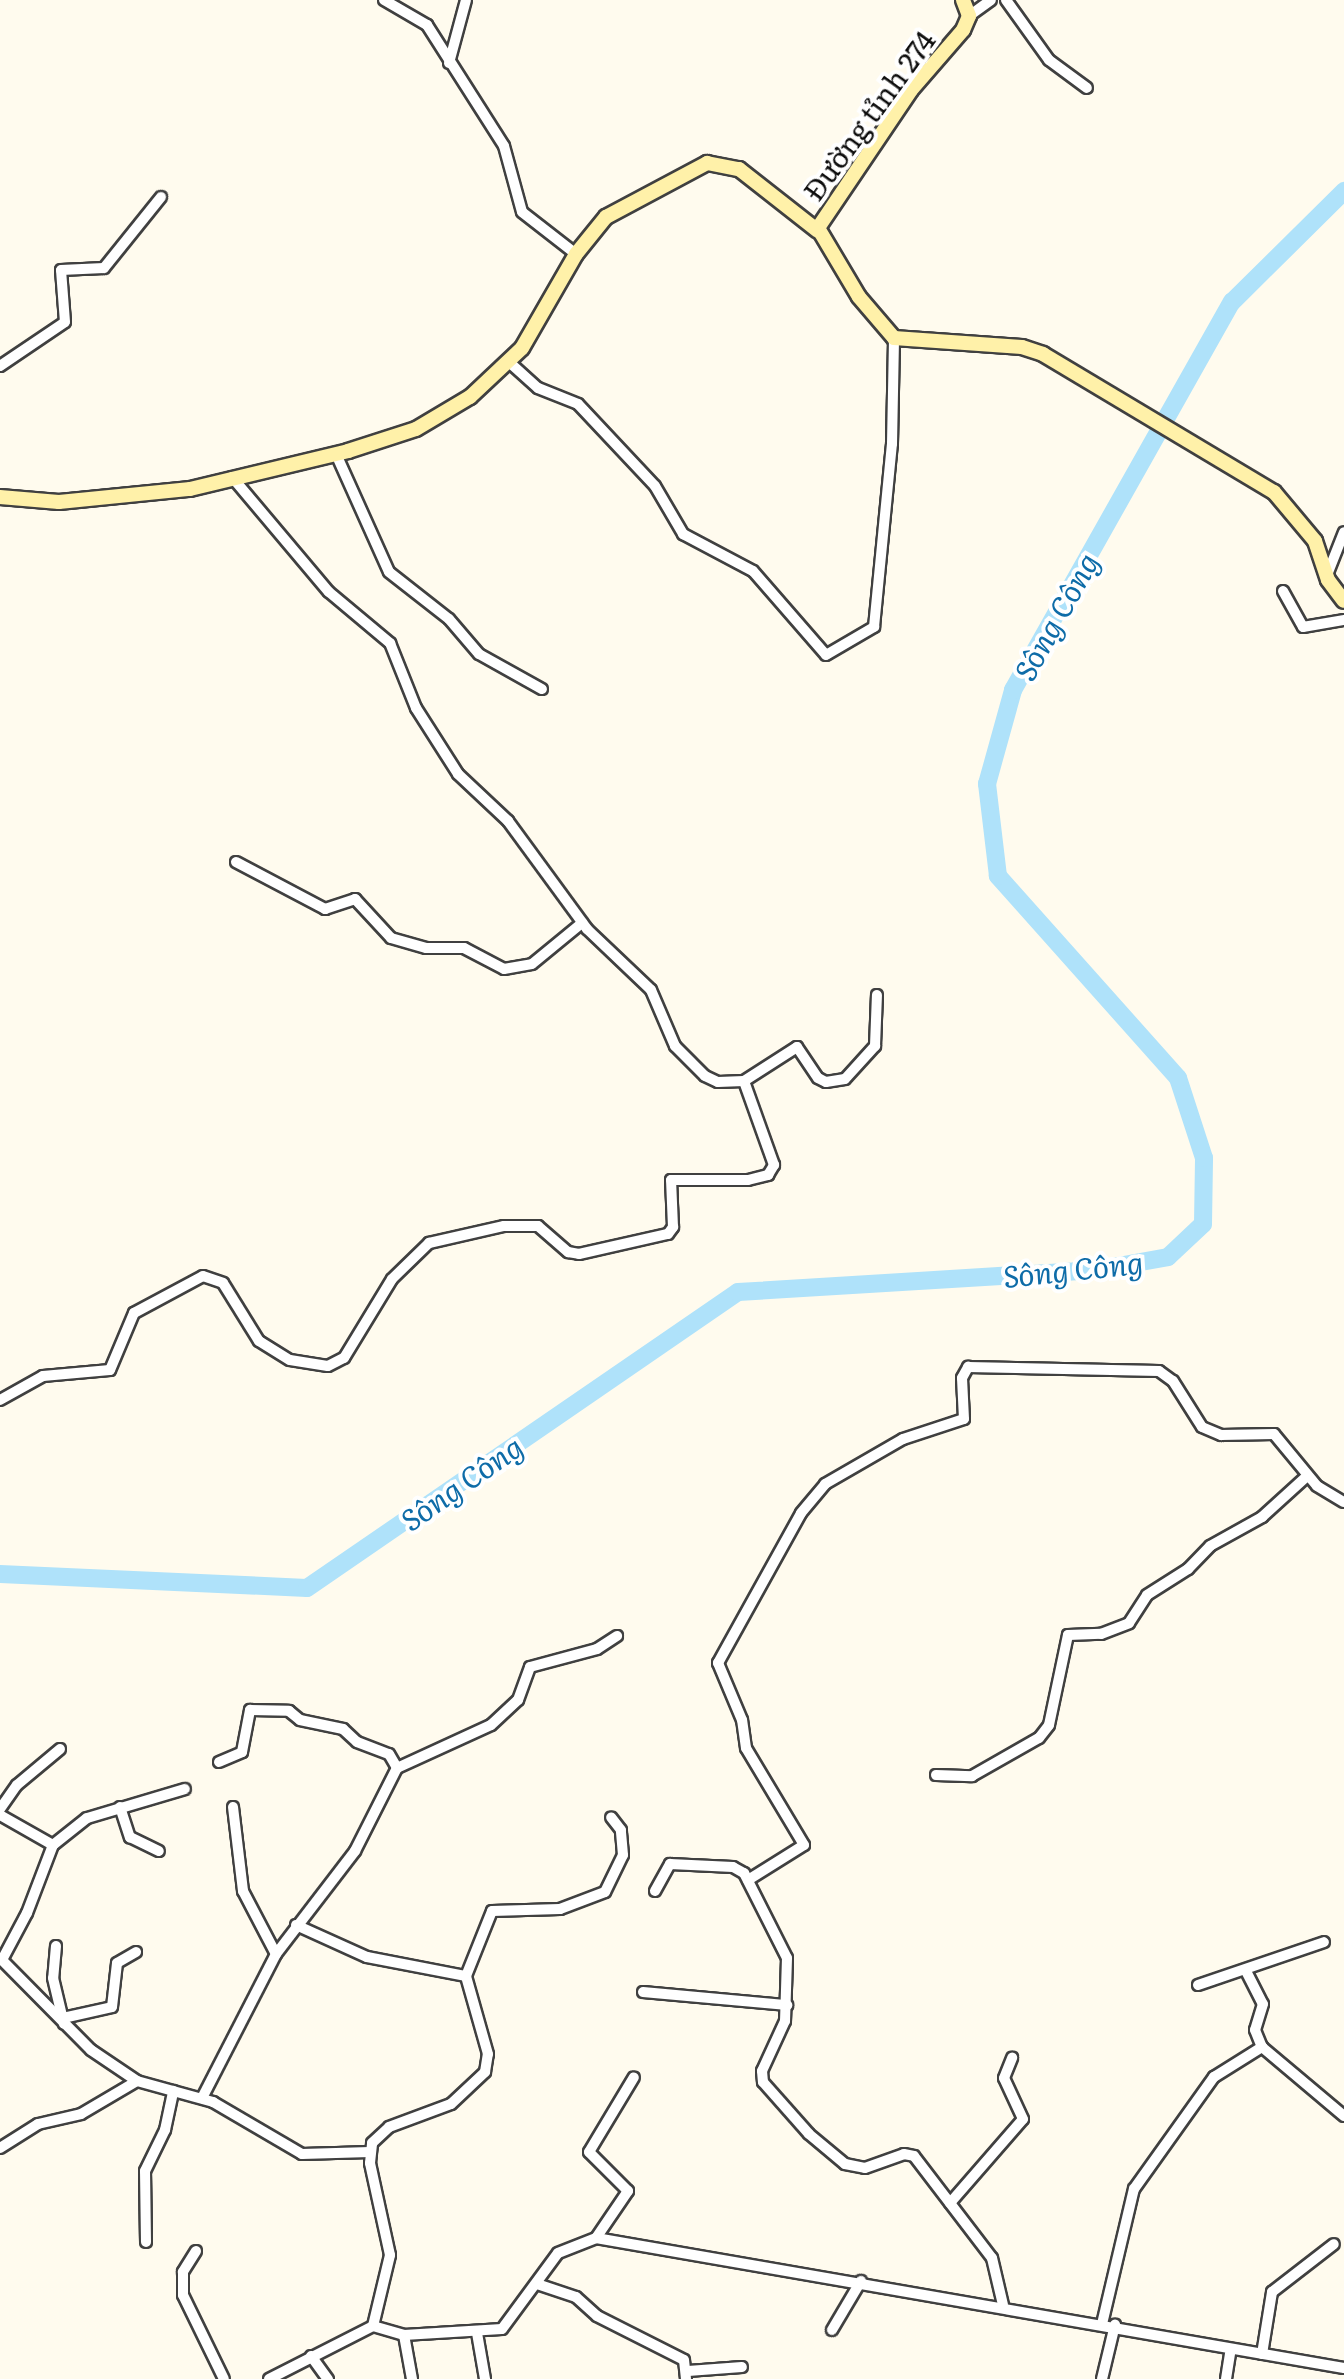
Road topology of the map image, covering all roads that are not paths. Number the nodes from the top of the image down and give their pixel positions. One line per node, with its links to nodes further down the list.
1 (384, 0): 7 (street)
2 (466, 0): 7 (street)
3 (963, 0): 6 (main road, Đường tỉnh 274)
4 (991, 0): 6 (street)
5 (1006, 0): 8 (street)
6 (969, 16): 10 (main road, Đường tỉnh 274)
7 (449, 63): 11 (street)
8 (1087, 88)
9 (161, 197): 14 (street)
10 (818, 231): 11 (main road); 12 (main road, Đường tỉnh 274)
11 (576, 254): 13 (main road)
12 (894, 338): 13 (street); 19 (main road)
13 (509, 362): 15 (main road)
14 (0, 366)
15 (336, 454): 16 (main road); 23 (street)
16 (232, 477): 17 (main road); 25 (street)
17 (0, 497)
18 (1344, 532): 19 (street)
19 (1327, 575): 21 (main road)
20 (1283, 591): 22 (street)
21 (1344, 601)
22 (1344, 620)
23 (542, 689)
24 (236, 862): 25 (street)
25 (582, 923): 27 (street)
26 (877, 995): 27 (street)
27 (744, 1081): 28 (street)
28 (0, 1400)
29 (1307, 1476): 30 (street); 35 (street); 44 (street)
30 (1344, 1502)
31 (617, 1636): 34 (street)
32 (60, 1749): 39 (street)
33 (219, 1762): 34 (street)
34 (397, 1768): 46 (street)
35 (936, 1775)
36 (185, 1789): 37 (street)
37 (120, 1807): 42 (street); 43 (street)
38 (233, 1807): 50 (street)
39 (0, 1809)
40 (0, 1815): 42 (street)
41 (611, 1817): 53 (street)
42 (53, 1845): 51 (street)
43 (159, 1851)
44 (748, 1880): 45 (street); 56 (street)
45 (655, 1891)
46 (296, 1925): 50 (street); 53 (street)
47 (1324, 1942): 52 (street)
48 (56, 1946): 57 (street)
49 (136, 1952): 57 (street)
50 (276, 1954): 63 (street)
51 (1, 1959): 57 (street)
52 (1246, 1971): 54 (street); 58 (street)
53 (466, 1976): 66 (street)
54 (1198, 1985)
55 (643, 1992): 56 (street)
56 (787, 2005): 67 (street)
57 (64, 2022): 61 (street)
58 (1262, 2047): 64 (street); 75 (street)
59 (1012, 2058): 67 (street)
60 (634, 2077): 68 (street)
61 (137, 2081): 62 (street); 65 (street)
62 (173, 2091): 63 (street); 69 (street)
63 (202, 2098): 66 (street)
64 (1344, 2116)
65 (0, 2148)
66 (370, 2152): 77 (street)
67 (950, 2203): 74 (street)
68 (596, 2238): 72 (street); 73 (street)
69 (146, 2242)
70 (1334, 2244): 82 (street)
71 (196, 2251): 87 (street)
72 (861, 2281): 74 (street); 78 (street)
73 (537, 2284): 79 (street); 86 (street)
74 (1003, 2305): 75 (street)
75 (1102, 2324): 76 (street)
76 (1115, 2325): 81 (street); 92 (street)
77 (373, 2326): 80 (street); 83 (street)
78 (832, 2330)
79 (477, 2333): 80 (street); 91 (street)
80 (404, 2335): 90 (street)
81 (1231, 2349): 82 (street); 93 (street)
82 (1262, 2354): 85 (street)
83 (311, 2356): 88 (street); 89 (street)
84 (742, 2367): 86 (street)
85 (1344, 2368)
86 (687, 2375)
87 (224, 2379)
88 (269, 2379)
89 (328, 2379)
90 (412, 2379)
91 (485, 2379)
92 (1102, 2379)
93 (1226, 2379)

